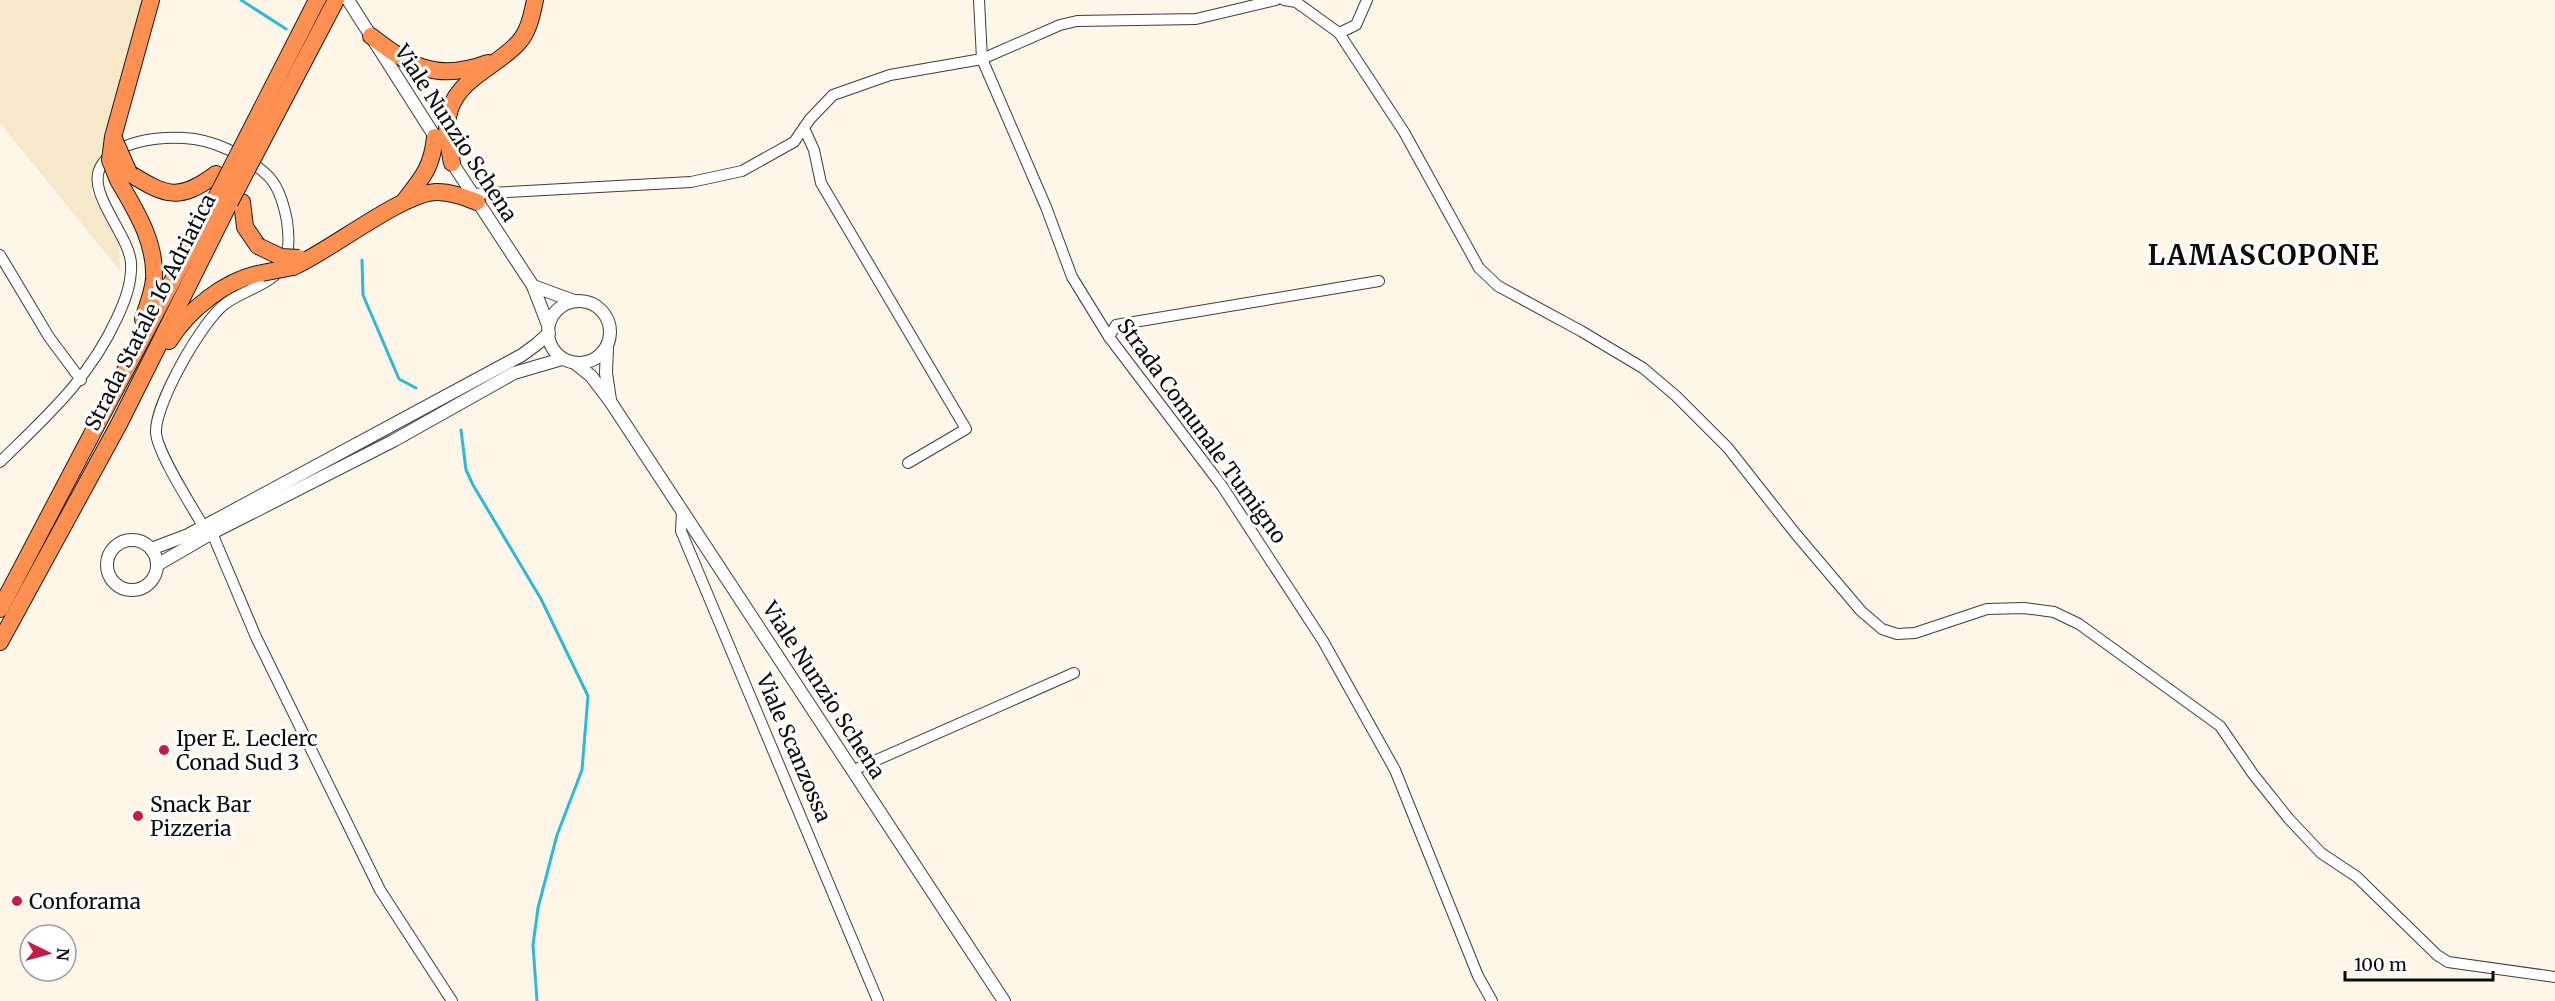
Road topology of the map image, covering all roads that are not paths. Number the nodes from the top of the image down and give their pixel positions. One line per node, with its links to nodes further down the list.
1 (151, 0): 18 (highway, bridge)
2 (317, 0): 14 (highway, Strada Statale 16 Adriatica, bridge)
3 (337, 0): 20 (highway, Strada Statale 16 Adriatica, bridge)
4 (348, 0): 11 (street, Viale Nunzio Schena)
5 (535, 0): 12 (highway)
6 (979, 0): 13 (street, Strada Comunale Tumigno)
7 (1276, 0): 13 (street)
8 (1284, 0): 10 (street)
9 (1367, 0): 10 (street)
10 (1340, 33): 46 (street)
11 (371, 36): 12 (highway); 16 (street, Viale Nunzio Schena)
12 (502, 57): 17 (highway)
13 (982, 58): 15 (street); 28 (street, Strada Comunale Tumigno)
14 (260, 110): 18 (highway, bridge); 20 (highway, Strada Statale 16 Adriatica, bridge)
15 (804, 128): 19 (street); 37 (street)
16 (435, 137): 17 (street, Viale Nunzio Schena); 21 (highway)
17 (452, 163): 19 (street, Viale Nunzio Schena)
18 (124, 177): 35 (highway)
19 (475, 198): 21 (highway); 25 (street, Viale Nunzio Schena)
20 (230, 199): 23 (highway, bridge); 34 (highway, Strada Statale 16 Adriatica); 35 (highway, Strada Statale 16 Adriatica)
21 (405, 200): 23 (highway)
22 (0, 255): 32 (street)
23 (301, 261): 34 (highway, bridge)
24 (1379, 281): 28 (street)
25 (533, 286): 26 (street); 27 (street, Viale Nunzio Schena)
26 (574, 301): 27 (street); 29 (street)
27 (548, 329): 30 (street); 39 (street)
28 (1109, 337): 50 (street, Strada Comunale Tumigno)
29 (607, 347): 31 (street); 33 (street, Viale Nunzio Schena)
30 (562, 359): 31 (street); 39 (street)
31 (575, 363): 33 (street, Viale Nunzio Schena)
32 (81, 380): 36 (street); 39 (street)
33 (610, 401): 38 (street, Viale Nunzio Schena)
34 (119, 424): 43 (highway, Strada Statale 16 Adriatica)
35 (88, 437): 42 (highway, Strada Statale 16 Adriatica)
36 (0, 462)
37 (908, 463)
38 (682, 510): 45 (street, Viale Nunzio Schena); 48 (street, Viale Scanzossa)
39 (207, 530): 40 (street); 41 (street); 47 (street)
40 (151, 549): 41 (street); 41 (street)
41 (157, 565)
42 (0, 609)
43 (0, 642)
44 (1074, 673): 45 (street)
45 (854, 770): 49 (street, Viale Nunzio Schena)
46 (2555, 977)
47 (452, 1001)
48 (878, 1001)
49 (1004, 1001)
50 (1492, 1001)

